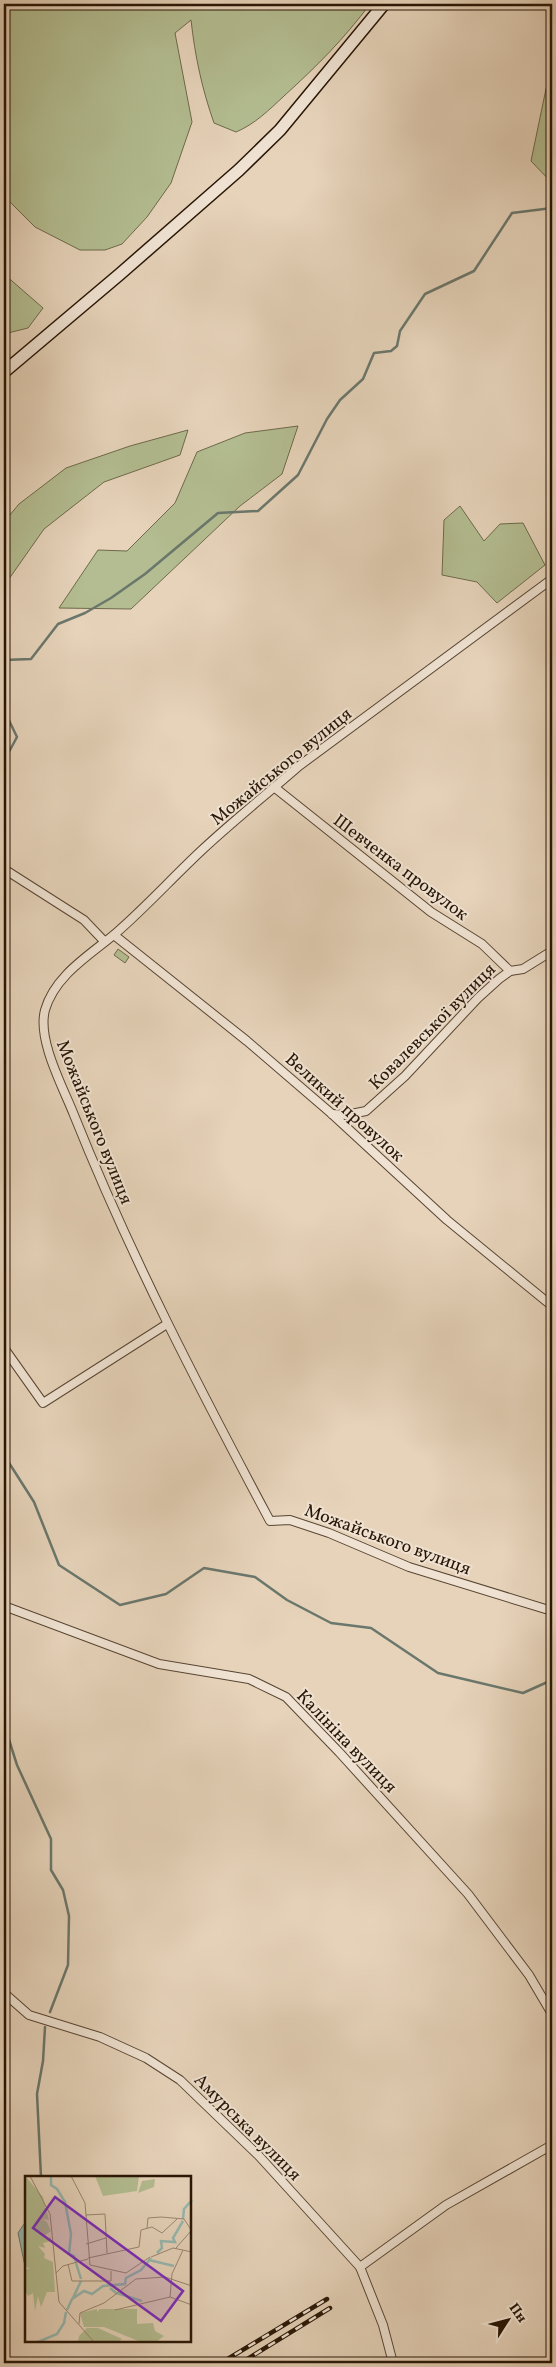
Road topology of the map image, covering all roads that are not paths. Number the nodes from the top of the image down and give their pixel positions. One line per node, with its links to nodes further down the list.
1 (384, 4): 2 (main road)
2 (4, 372)
3 (552, 578): 4 (street, Можайського вулиця)
4 (274, 787): 6 (street, Можайського вулиця); 9 (street, Шевченка провулок)
5 (4, 869): 7 (street)
6 (114, 935): 7 (street, Можайського вулиця); 10 (street, Великий провулок)
7 (104, 941): 12 (street, Можайського вулиця)
8 (552, 951): 9 (street, Ковалевської вулиця)
9 (510, 971): 10 (street, Ковалевської вулиця)
10 (332, 1114): 11 (street, Великий провулок)
11 (552, 1306)
12 (167, 1324): 13 (street); 15 (street, Можайського вулиця)
13 (4, 1348)
14 (4, 1606): 17 (street, Калініна вулиця)
15 (552, 1610)
16 (4, 1993): 19 (street, Амурська вулиця)
17 (552, 2014)
18 (552, 2145): 19 (street)
19 (360, 2267): 20 (street, Амурська вулиця)
20 (393, 2363)

